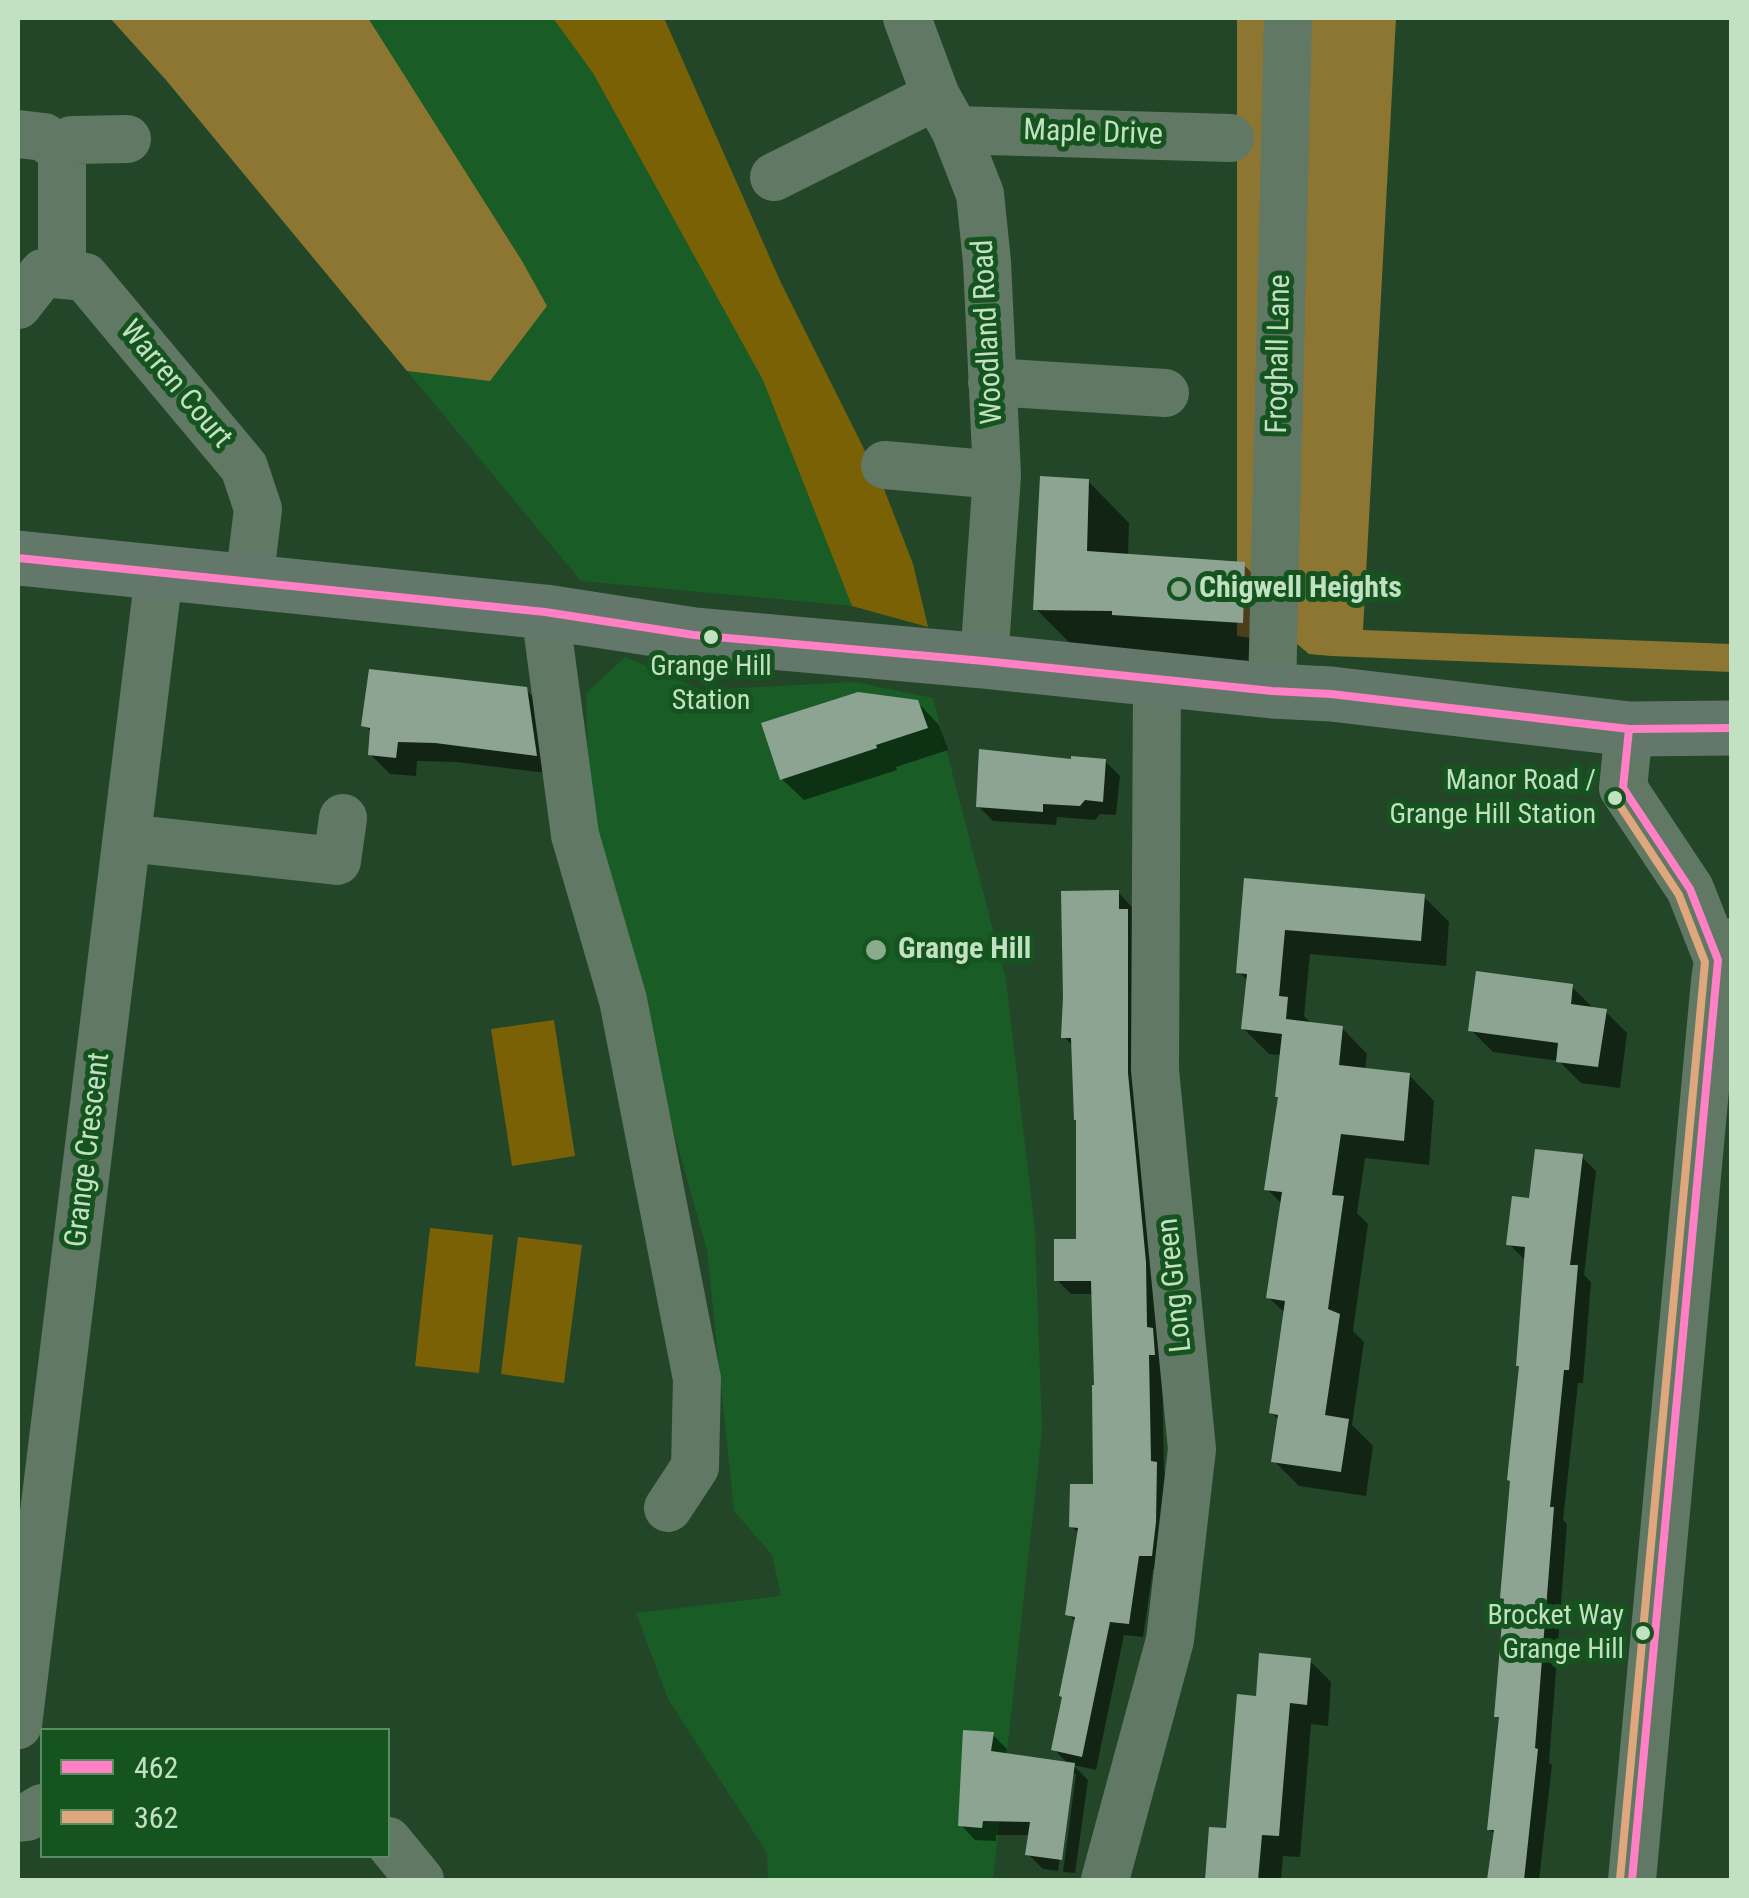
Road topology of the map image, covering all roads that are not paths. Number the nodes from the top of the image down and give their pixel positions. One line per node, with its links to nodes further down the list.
1 (907, 18): 3 (street, Woodland Road)
2 (1288, 18): 21 (street, Froghall Lane)
3 (946, 113): 6 (street, Maple Drive); 8 (street); 11 (street, Woodland Road)
4 (18, 134): 7 (street)
5 (128, 138): 7 (street)
6 (1230, 138)
7 (62, 151): 9 (street)
8 (774, 177)
9 (62, 274): 10 (street); 17 (street, Warren Court)
10 (18, 306)
11 (992, 382): 12 (street); 14 (street, Woodland Road)
12 (1165, 393)
13 (885, 465): 14 (street)
14 (997, 475): 19 (street, Woodland Road)
15 (18, 558): 16 (main road)
16 (159, 574): 17 (main road); 25 (street, Grange Crescent)
17 (249, 582): 18 (main road)
18 (545, 612): 19 (main road); 27 (street)
19 (984, 661): 20 (main road)
20 (1157, 679): 21 (main road); 31 (street, Long Green)
21 (1272, 691): 23 (main road)
22 (1732, 728): 23 (main road)
23 (1629, 729): 26 (street)
24 (343, 818): 25 (street)
25 (127, 838): 28 (street, Grange Crescent)
26 (1725, 951): 32 (street)
27 (668, 1508)
28 (18, 1726)
29 (390, 1843): 30 (street)
30 (420, 1880)
31 (1105, 1880)
32 (1632, 1880)

